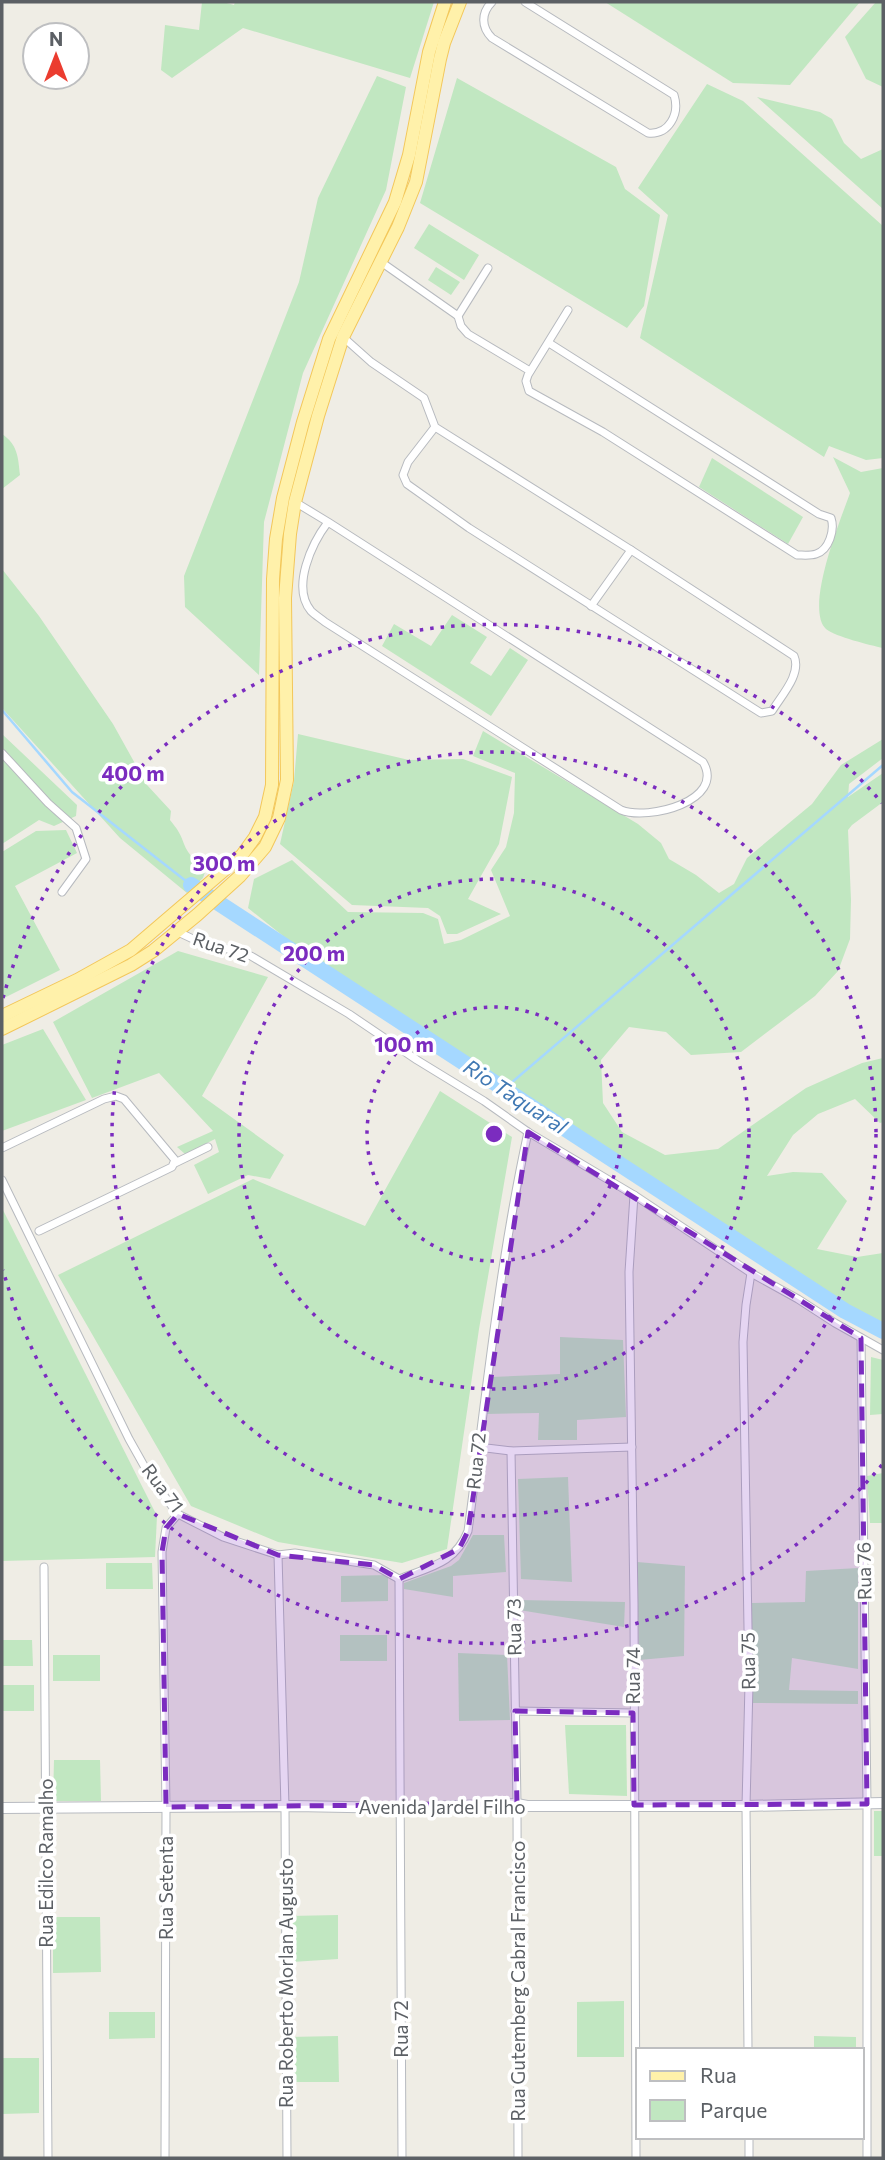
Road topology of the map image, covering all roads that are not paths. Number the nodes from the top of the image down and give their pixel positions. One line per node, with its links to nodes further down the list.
1 (445, 2): 21 (main road)
2 (460, 2): 6 (main road)
3 (479, 2): 5 (street)
4 (525, 2): 5 (street)
5 (490, 4)
6 (381, 262): 9 (street); 10 (main road)
7 (488, 268): 9 (street)
8 (568, 310): 11 (street)
9 (458, 316): 12 (street)
10 (343, 337): 13 (street); 14 (main road)
11 (549, 343): 12 (street); 12 (street)
12 (530, 371)
13 (435, 427): 16 (street); 17 (street)
14 (295, 502): 15 (street); 20 (main road)
15 (328, 522): 15 (street)
16 (631, 550): 17 (street); 17 (street)
17 (591, 606)
18 (2, 753): 19 (street)
19 (62, 892)
20 (178, 932): 22 (main road); 23 (street, Rua 72)
21 (2, 1016)
22 (2, 1030)
23 (528, 1132): 28 (street); 33 (street, Rua 72)
24 (208, 1147): 26 (street)
25 (2, 1148): 26 (street)
26 (175, 1163): 29 (street)
27 (2, 1180): 36 (street, Rua 71)
28 (634, 1195): 30 (street); 34 (street, Rua 74)
29 (39, 1231)
30 (751, 1273): 31 (street); 46 (street, Rua 75)
31 (861, 1338): 32 (street); 44 (street, Rua 76)
32 (883, 1350)
33 (478, 1447): 35 (street); 39 (street, Rua 72)
34 (632, 1447): 35 (street); 41 (street, Rua 74)
35 (511, 1451): 40 (street, Rua 73)
36 (178, 1514): 37 (street, Rua 71); 47 (street, Rua Setenta)
37 (278, 1555): 39 (street, Rua 71); 48 (street)
38 (44, 1567): 50 (street, Rua Edilco Ramalho)
39 (399, 1579): 51 (street, Rua 72)
40 (515, 1711): 41 (street); 43 (street, Rua 73)
41 (633, 1713): 45 (street, Rua 74)
42 (883, 1803): 44 (main road, Avenida Jardel Filho)
43 (517, 1804): 45 (main road, Avenida Jardel Filho); 51 (main road, Avenida Jardel Filho); 58 (street, Rua Gutemberg Cabral Francisco)
44 (867, 1804): 46 (main road, Avenida Jardel Filho); 61 (street, Rua 76)
45 (634, 1805): 46 (main road, Avenida Jardel Filho); 59 (street, Rua 74)
46 (746, 1806): 52 (street, Rua 75)
47 (166, 1807): 48 (main road, Avenida Jardel Filho); 50 (main road, Avenida Jardel Filho); 55 (street, Rua Setenta)
48 (285, 1807): 51 (main road, Avenida Jardel Filho); 56 (street, Rua Roberto Morlan Augusto)
49 (2, 1808): 50 (main road, Avenida Jardel Filho)
50 (46, 1808): 54 (street, Rua Edilco Ramalho)
51 (400, 1808): 57 (street, Rua 72)
52 (748, 2048)
53 (749, 2139): 60 (street)
54 (48, 2158)
55 (165, 2158)
56 (286, 2158)
57 (402, 2158)
58 (518, 2158)
59 (636, 2158)
60 (749, 2158)
61 (867, 2158)

